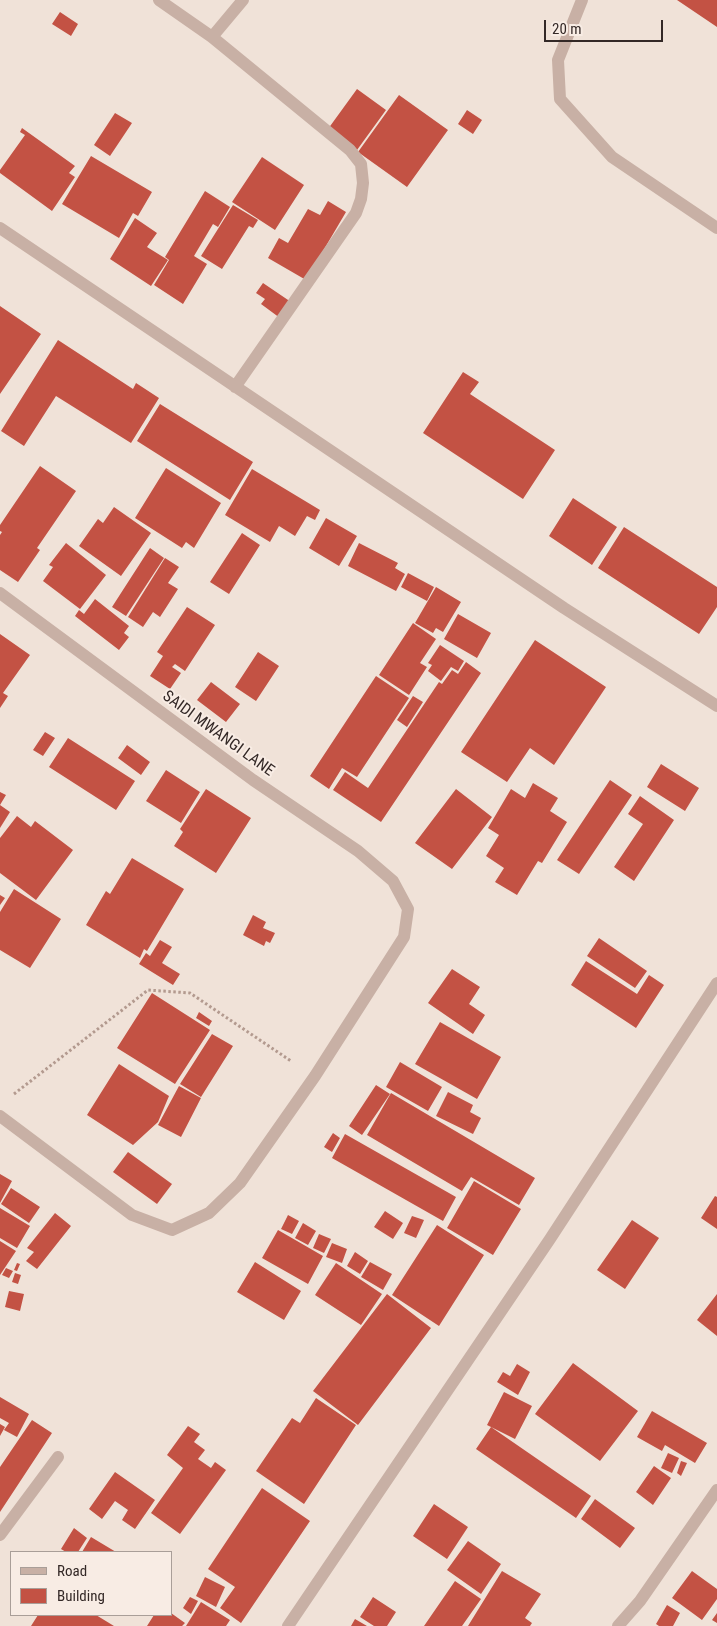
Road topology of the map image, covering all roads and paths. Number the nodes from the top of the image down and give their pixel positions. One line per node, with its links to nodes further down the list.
1 (159, 0): 4 (street)
2 (244, 0): 4 (street)
3 (582, 0): 6 (street)
4 (212, 37): 7 (street)
5 (0, 228): 7 (street)
6 (717, 228)
7 (235, 387): 9 (street)
8 (0, 593): 11 (street, SAIDI MWANGI LANE)
9 (717, 706)
10 (717, 983): 17 (street)
11 (315, 1076): 12 (path); 13 (street)
12 (8, 1099)
13 (0, 1116)
14 (58, 1457): 16 (street)
15 (717, 1490): 18 (street)
16 (0, 1536)
17 (288, 1626)
18 (618, 1626)

